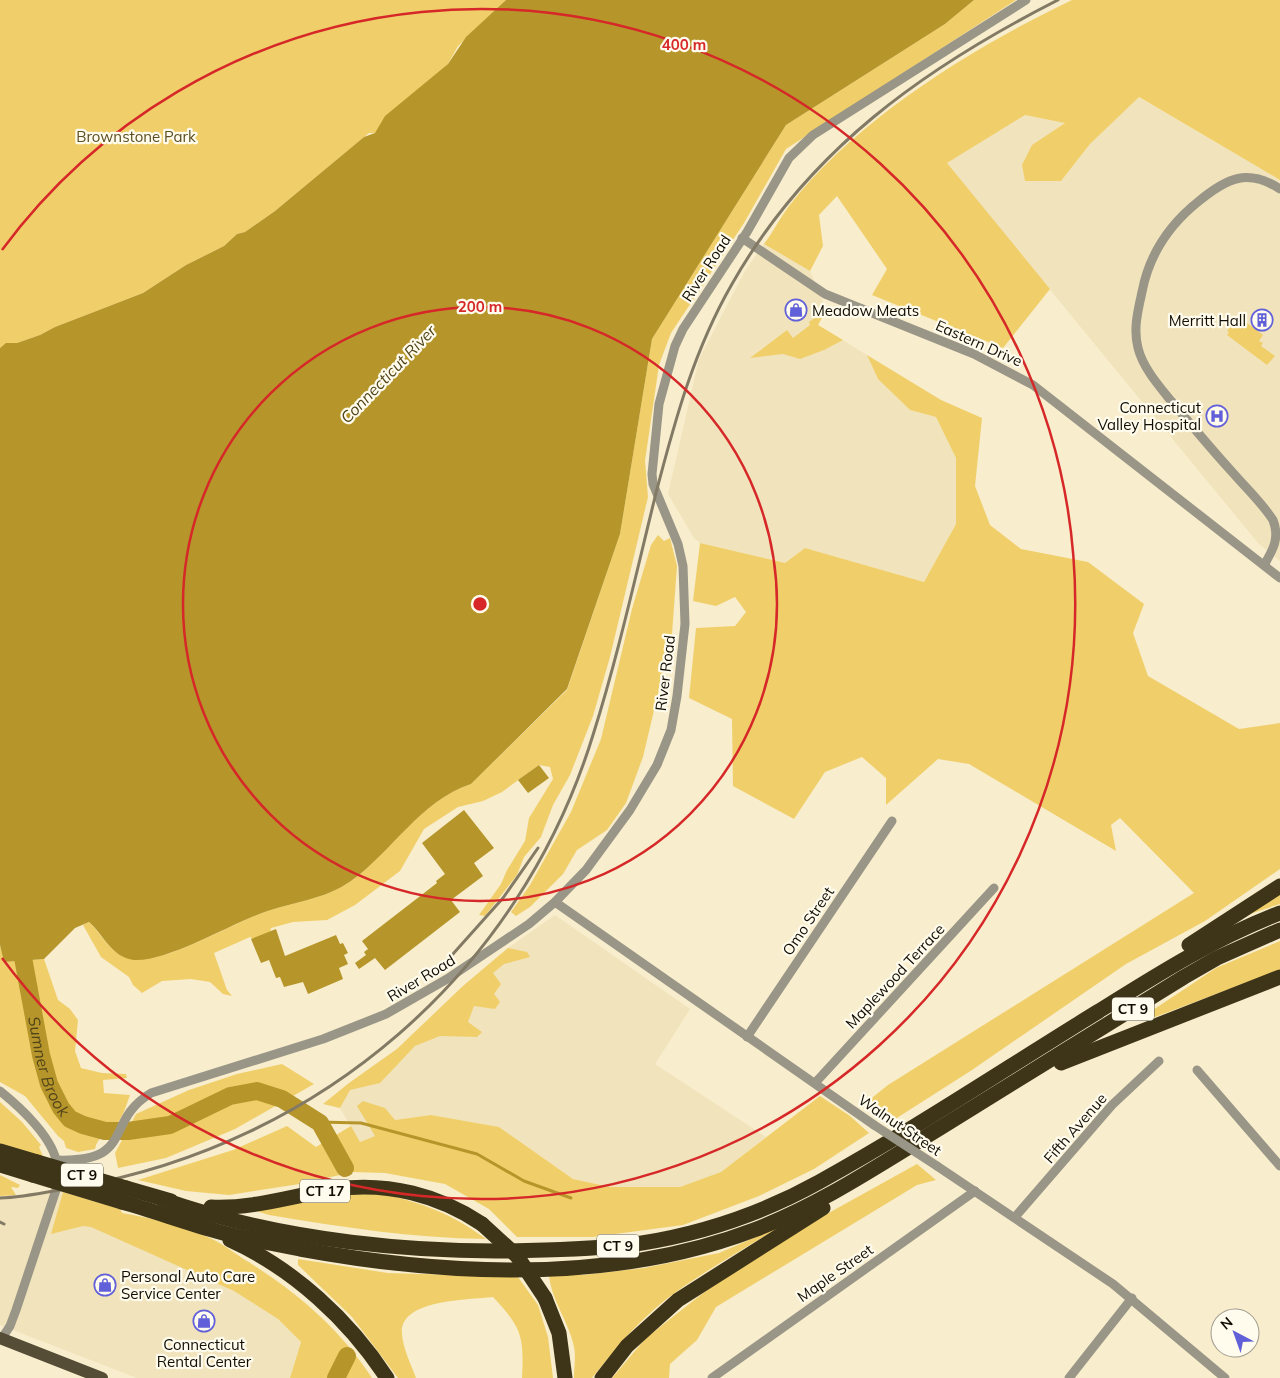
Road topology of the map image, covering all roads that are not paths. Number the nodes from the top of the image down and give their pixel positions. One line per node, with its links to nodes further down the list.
1 (1026, 0): 3 (street, River Road)
2 (1280, 189): 4 (street)
3 (742, 238): 4 (street, Eastern Drive); 9 (street, River Road)
4 (1264, 565): 5 (street, Eastern Drive)
5 (1280, 578)
6 (892, 821): 13 (street, Omo Street)
7 (1280, 886): 14 (highway)
8 (994, 888): 17 (street, Maplewood Terrace)
9 (555, 902): 13 (street, Walnut Street); 22 (street, River Road)
10 (1280, 912): 14 (highway, CT 9)
11 (1280, 930): 19 (highway, CT 9)
12 (1280, 977): 19 (highway)
13 (747, 1037): 17 (street, Walnut Street)
14 (1032, 1052): 28 (highway, CT 9)
15 (1159, 1061): 29 (street, Fifth Avenue)
16 (1197, 1070): 24 (street)
17 (816, 1083): 26 (street, Walnut Street, bridge)
18 (0, 1091): 22 (street)
19 (990, 1097): 20 (highway, CT 9)
20 (929, 1134): 30 (highway, CT 9); 37 (highway)
21 (0, 1151): 25 (highway, CT 9)
22 (56, 1160): 32 (street)
23 (0, 1165): 25 (highway, CT 9)
24 (1280, 1166)
25 (35, 1168): 27 (highway, CT 9, bridge)
26 (975, 1191): 29 (street, Walnut Street); 33 (street, Maple Street)
27 (124, 1195): 28 (highway, CT 9); 30 (highway, CT 9)
28 (162, 1199): 36 (highway, CT 17, bridge)
29 (1015, 1217): 31 (street, Walnut Street)
30 (176, 1218): 35 (highway)
31 (1132, 1298): 38 (street); 39 (street, Walnut Street)
32 (1, 1338): 34 (main road)
33 (718, 1376)
34 (102, 1378)
35 (387, 1378)
36 (565, 1378)
37 (602, 1378)
38 (1069, 1378)
39 (1225, 1378)

